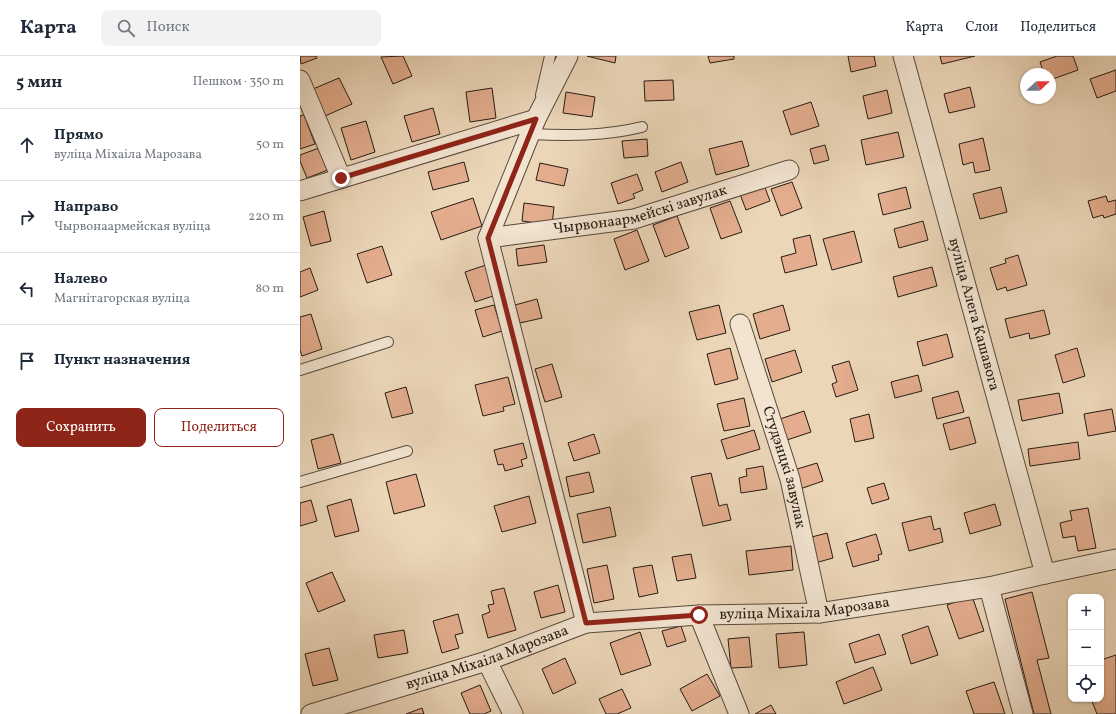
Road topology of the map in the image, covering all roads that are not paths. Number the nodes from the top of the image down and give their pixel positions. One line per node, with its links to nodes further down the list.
1 (550, 56): 5 (lane)
2 (568, 56): 5 (street)
3 (903, 56): 17 (street, вуліца Алега Кашавога)
4 (300, 80): 8 (street)
5 (534, 127): 6 (lane); 8 (street); 10 (street)
6 (642, 127)
7 (789, 170): 10 (street, Чырвонаармейскі завулак)
8 (341, 178): 9 (street)
9 (300, 191)
10 (488, 238): 21 (street)
11 (740, 324): 19 (street, Студэнцкі завулак)
12 (388, 342): 13 (lane)
13 (300, 370)
14 (407, 451): 15 (lane)
15 (300, 482)
16 (1116, 559): 17 (street, вуліца Міхаіла Марозава)
17 (1044, 574): 18 (street, вуліца Міхаіла Марозава)
18 (989, 587): 19 (street, вуліца Міхаіла Марозава); 26 (street)
19 (819, 613): 20 (street, вуліца Міхаіла Марозава)
20 (699, 615): 21 (street, вуліца Міхаіла Марозава); 25 (street)
21 (586, 623): 22 (street, вуліца Міхаіла Марозава)
22 (487, 661): 23 (street, вуліца Міхаіла Марозава); 24 (street)
23 (311, 714)
24 (513, 714)
25 (739, 714)
26 (1023, 714)

